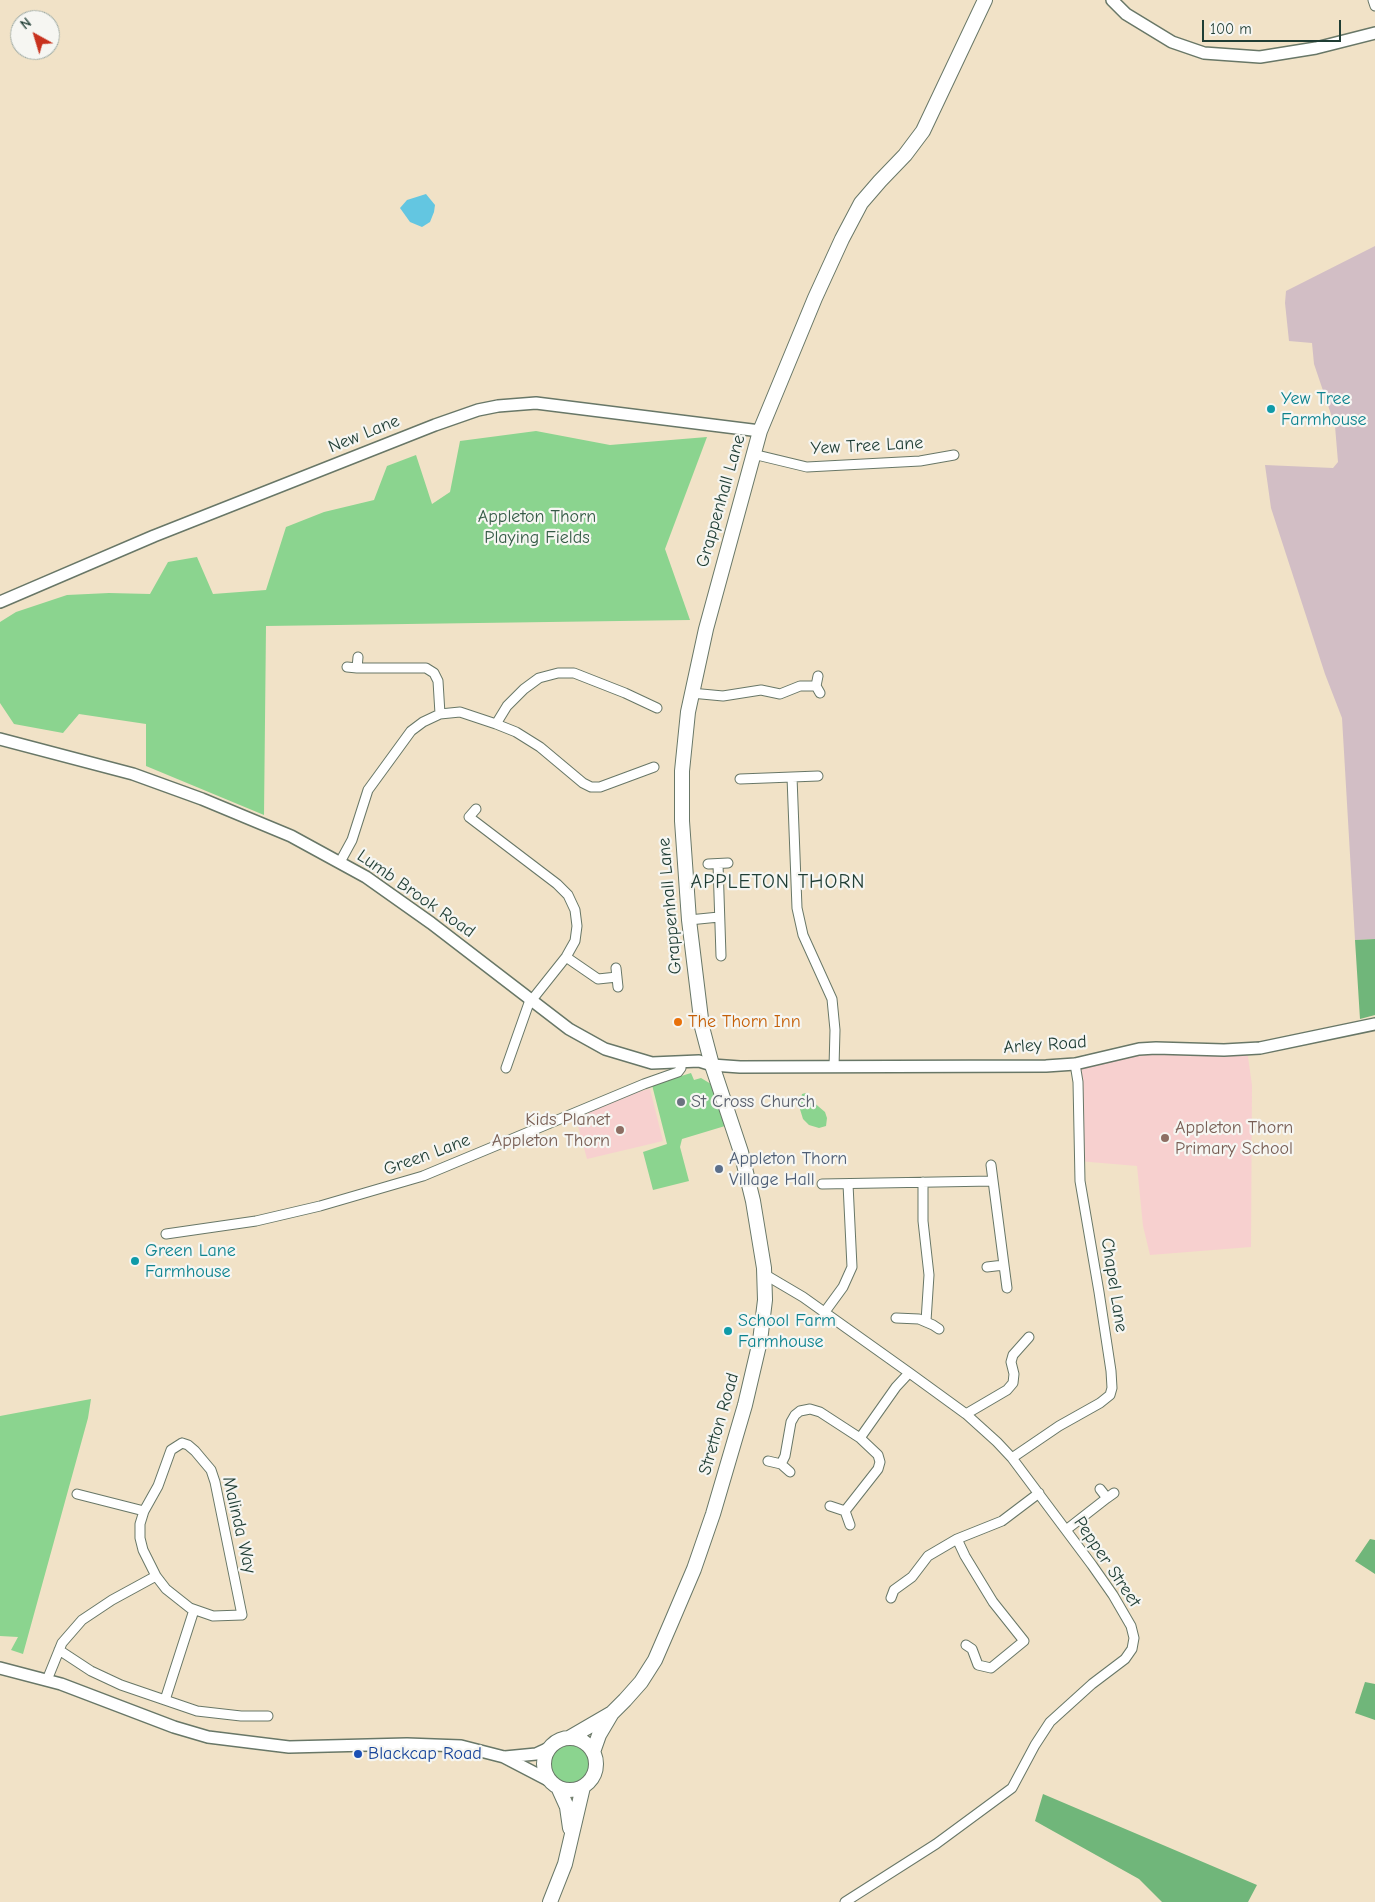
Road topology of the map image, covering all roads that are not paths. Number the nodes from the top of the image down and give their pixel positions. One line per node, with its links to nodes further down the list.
1 (985, 0): 6 (main road, Grappenhall Lane)
2 (1112, 0): 5 (street)
3 (1372, 0): 4 (street)
4 (1375, 6)
5 (1375, 34)
6 (760, 431): 7 (main road, Grappenhall Lane); 9 (street, New Lane)
7 (753, 454): 8 (street, Yew Tree Lane); 14 (main road, Grappenhall Lane)
8 (954, 455)
9 (0, 602)
10 (358, 657): 12 (street)
11 (347, 667): 12 (street)
12 (357, 668): 16 (street)
13 (818, 676): 14 (street)
14 (691, 693): 29 (main road, Grappenhall Lane)
15 (658, 709): 17 (street)
16 (440, 714): 17 (street); 24 (street)
17 (496, 724): 19 (street)
18 (0, 739): 24 (street, Lumb Brook Road)
19 (654, 767)
20 (818, 776): 21 (street)
21 (792, 777): 22 (street); 38 (street)
22 (740, 778)
23 (476, 809): 31 (street)
24 (340, 862): 33 (street, Lumb Brook Road)
25 (728, 863): 27 (street)
26 (708, 864): 27 (street)
27 (718, 864): 28 (street)
28 (719, 917): 29 (street); 30 (street)
29 (689, 920): 37 (main road, Grappenhall Lane)
30 (721, 956)
31 (566, 957): 32 (street); 33 (street)
32 (617, 977)
33 (531, 1000): 35 (street, Lumb Brook Road); 39 (street)
34 (1375, 1024): 36 (street, Arley Road)
35 (681, 1063): 37 (street, Lumb Brook Road); 45 (street, Green Lane)
36 (1075, 1064): 38 (street, Arley Road); 58 (street, Chapel Lane)
37 (712, 1065): 38 (street, Arley Road); 48 (main road, Stretton Road)
38 (834, 1067)
39 (506, 1068)
40 (991, 1165): 41 (street)
41 (993, 1181): 42 (street); 46 (street)
42 (923, 1182): 44 (street); 52 (street)
43 (822, 1184): 44 (street)
44 (848, 1184): 50 (street)
45 (166, 1234)
46 (1004, 1265): 47 (street); 49 (street)
47 (987, 1267)
48 (764, 1274): 50 (street, Pepper Street); 79 (main road, Stretton Road)
49 (1007, 1288)
50 (824, 1313): 55 (street, Pepper Street)
51 (896, 1318): 52 (street)
52 (926, 1322): 53 (street)
53 (939, 1329)
54 (1028, 1337): 56 (street)
55 (909, 1373): 56 (street, Pepper Street); 57 (street)
56 (966, 1414): 58 (street, Pepper Street)
57 (860, 1438): 60 (street); 67 (street)
58 (1012, 1458): 63 (street, Pepper Street)
59 (768, 1461): 60 (street)
60 (781, 1464): 61 (street)
61 (790, 1472)
62 (1100, 1489): 69 (street)
63 (1039, 1493): 69 (street, Pepper Street); 70 (street)
64 (77, 1494): 66 (street)
65 (830, 1506): 67 (street)
66 (144, 1511): 71 (street); 73 (street, Malinda Way)
67 (845, 1511): 68 (street)
68 (850, 1525)
69 (1066, 1530): 89 (street, Pepper Street)
70 (957, 1539): 72 (street); 74 (street)
71 (156, 1576): 73 (street); 75 (street)
72 (891, 1600)
73 (194, 1610): 78 (street)
74 (966, 1645)
75 (58, 1650): 77 (street); 78 (street)
76 (0, 1668): 77 (street)
77 (47, 1680): 84 (street)
78 (165, 1700): 80 (street)
79 (612, 1713): 81 (main road, Stretton Road); 83 (main road, Stretton Road)
80 (268, 1716)
81 (569, 1738): 82 (main road); 83 (main road)
82 (551, 1747): 84 (street); 85 (main road)
83 (593, 1752): 86 (main road)
84 (504, 1757): 85 (street)
85 (554, 1784): 86 (main road); 87 (main road)
86 (583, 1787): 87 (main road)
87 (570, 1838): 88 (main road)
88 (550, 1902)
89 (845, 1902)

